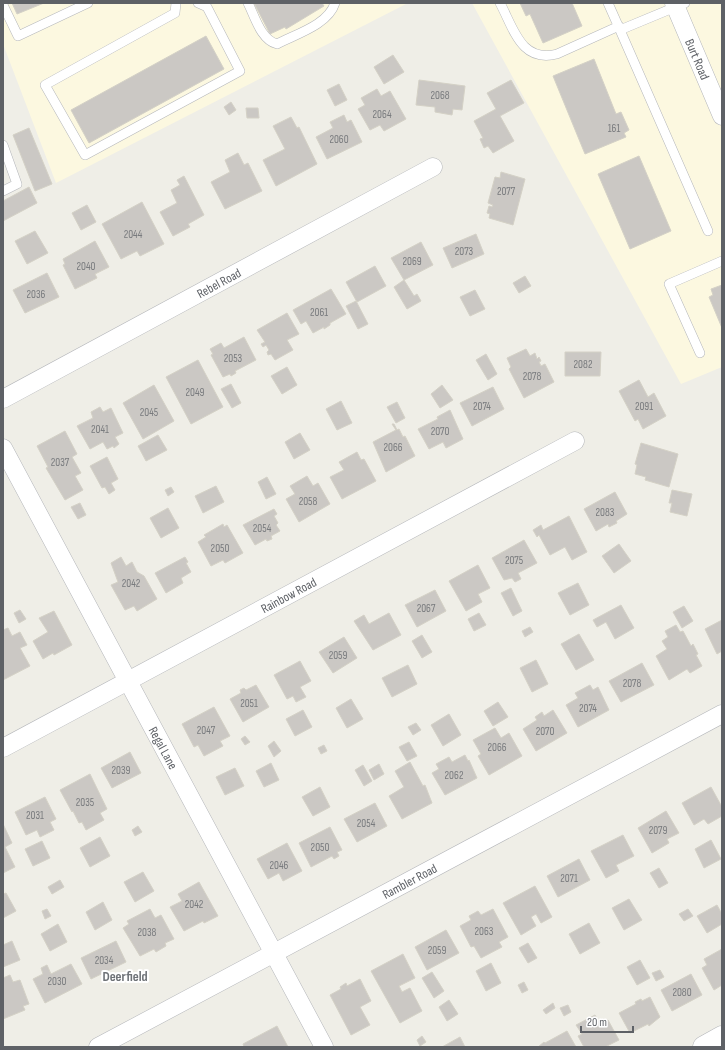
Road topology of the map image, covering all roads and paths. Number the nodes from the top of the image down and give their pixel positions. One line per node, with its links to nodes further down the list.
1 (88, 3): 9 (lane)
2 (176, 3): 3 (lane)
3 (198, 3)
4 (248, 3): 5 (lane)
5 (335, 3)
6 (500, 3): 10 (lane)
7 (608, 3): 10 (lane)
8 (678, 4): 10 (lane); 11 (street, Burt Road)
9 (3, 5)
10 (620, 28): 15 (lane)
11 (722, 116)
12 (3, 145): 14 (lane)
13 (433, 167): 18 (street, Rebel Road)
14 (3, 191)
15 (708, 231)
16 (722, 260): 17 (lane)
17 (700, 353)
18 (3, 399)
19 (575, 442): 21 (street, Rainbow Road)
20 (3, 448): 21 (street, Regal Lane)
21 (128, 682): 23 (street, Rainbow Road); 24 (street, Regal Lane)
22 (722, 714): 24 (street, Rambler Road)
23 (3, 748)
24 (274, 954): 26 (street, Rambler Road); 27 (street, Regal Lane)
25 (722, 1037): 28 (street)
26 (98, 1047)
27 (324, 1047)
28 (704, 1047)

